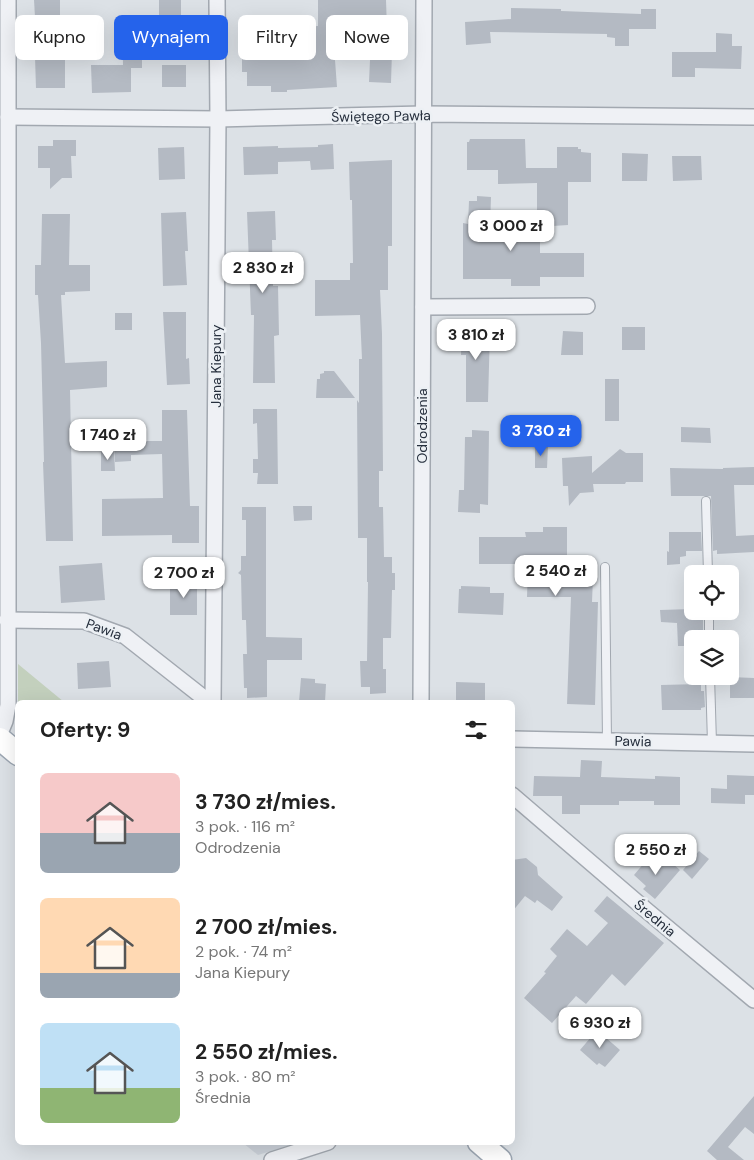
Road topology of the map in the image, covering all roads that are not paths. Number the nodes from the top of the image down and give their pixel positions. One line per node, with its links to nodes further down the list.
1 (8, 0): 4 (street)
2 (217, 0): 7 (street, Jana Kiepury)
3 (424, 0): 5 (street, Odrodzenia)
4 (5, 109): 7 (street, Świętego Pawła); 13 (street)
5 (423, 114): 6 (street, Świętego Pawła); 7 (street, Świętego Pawła); 9 (street, Odrodzenia)
6 (754, 117)
7 (218, 119): 16 (street, Jana Kiepury)
8 (587, 306): 9 (street)
9 (423, 307): 17 (street, Odrodzenia)
10 (706, 500): 11 (lane)
11 (708, 565)
12 (605, 567): 21 (lane)
13 (7, 620): 15 (street, Pawia); 18 (street)
14 (710, 685): 22 (lane)
15 (206, 700)
16 (214, 700)
17 (421, 700)
18 (0, 733)
19 (0, 739): 24 (main road)
20 (515, 739): 21 (street, Pawia)
21 (607, 741): 22 (street, Pawia)
22 (712, 743): 23 (street, Pawia)
23 (754, 744)
24 (15, 752)
25 (515, 798): 26 (street, Średnia)
26 (754, 1000)
27 (319, 1145): 29 (street)
28 (482, 1145): 30 (main road)
29 (272, 1160)
30 (500, 1160)

